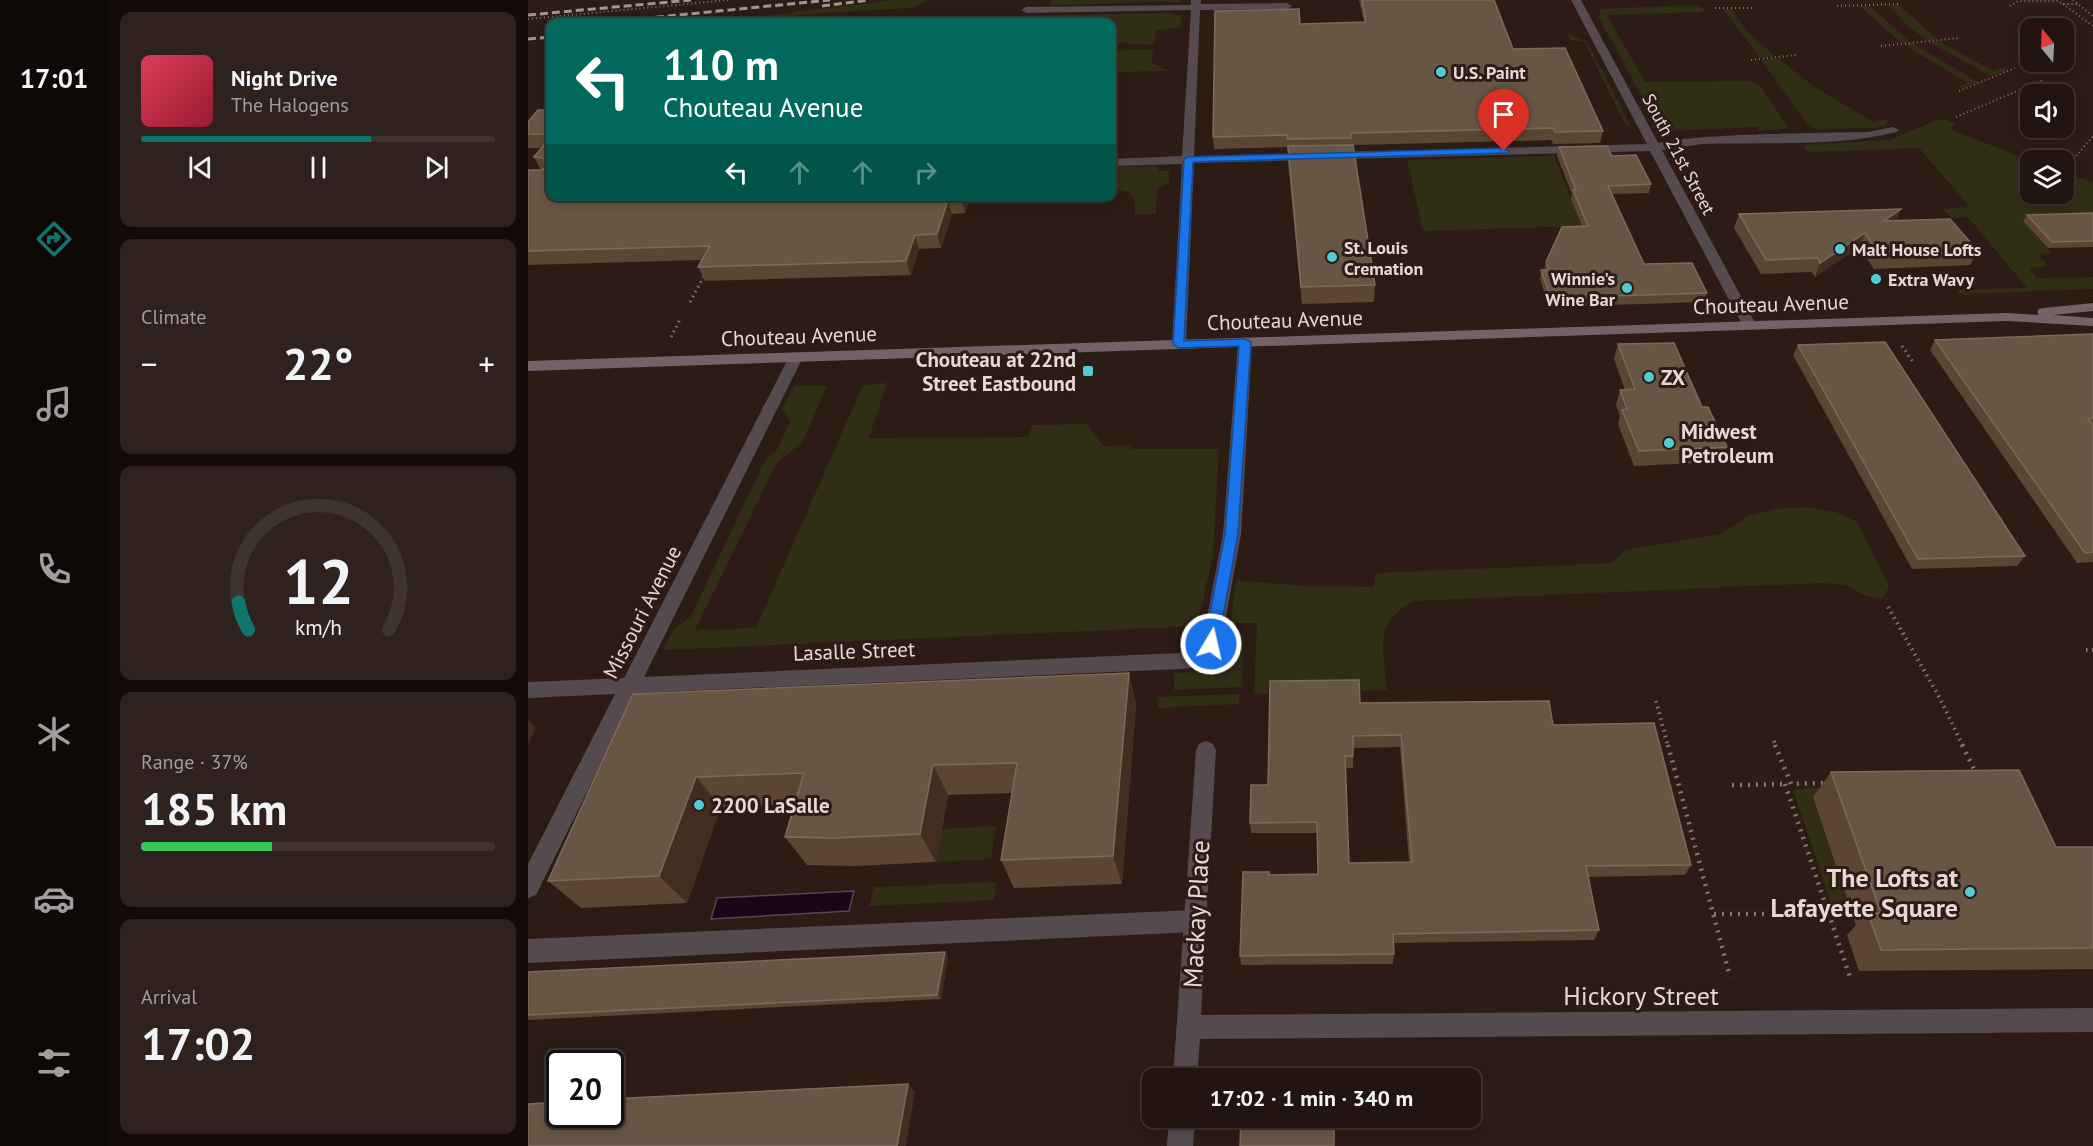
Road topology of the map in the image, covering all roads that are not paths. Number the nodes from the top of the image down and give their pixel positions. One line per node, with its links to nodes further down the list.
1 (1576, 0): 6 (street, South 21st Street)
2 (1196, 4): 3 (street); 4 (street); 7 (street)
3 (1287, 6)
4 (1026, 10)
5 (1893, 130): 6 (street)
6 (1655, 147): 7 (street); 12 (street, South 21st Street)
7 (1188, 159): 8 (street); 14 (street)
8 (1116, 162)
9 (2093, 307): 10 (main road, Chouteau Avenue)
10 (2007, 317): 11 (main road, Chouteau Avenue); 12 (main road, Chouteau Avenue)
11 (2093, 322)
12 (1750, 326): 13 (main road, Chouteau Avenue)
13 (1245, 342): 14 (main road, Chouteau Avenue); 17 (street, Lasalle Street)
14 (1179, 344): 15 (main road, Chouteau Avenue)
15 (796, 357): 16 (main road, Chouteau Avenue); 17 (street, Missouri Avenue)
16 (528, 366)
17 (630, 685): 18 (street, Lasalle Street); 20 (street, Missouri Avenue)
18 (528, 690)
19 (1206, 750): 21 (street, Mackay Place)
20 (528, 887)
21 (1195, 921): 22 (street); 24 (street, Mackay Place)
22 (528, 951)
23 (2093, 1020): 24 (street, Hickory Street)
24 (1189, 1027): 25 (street, Mackay Place)
25 (1186, 1068)
26 (1181, 1128): 27 (street)
27 (1180, 1146)

